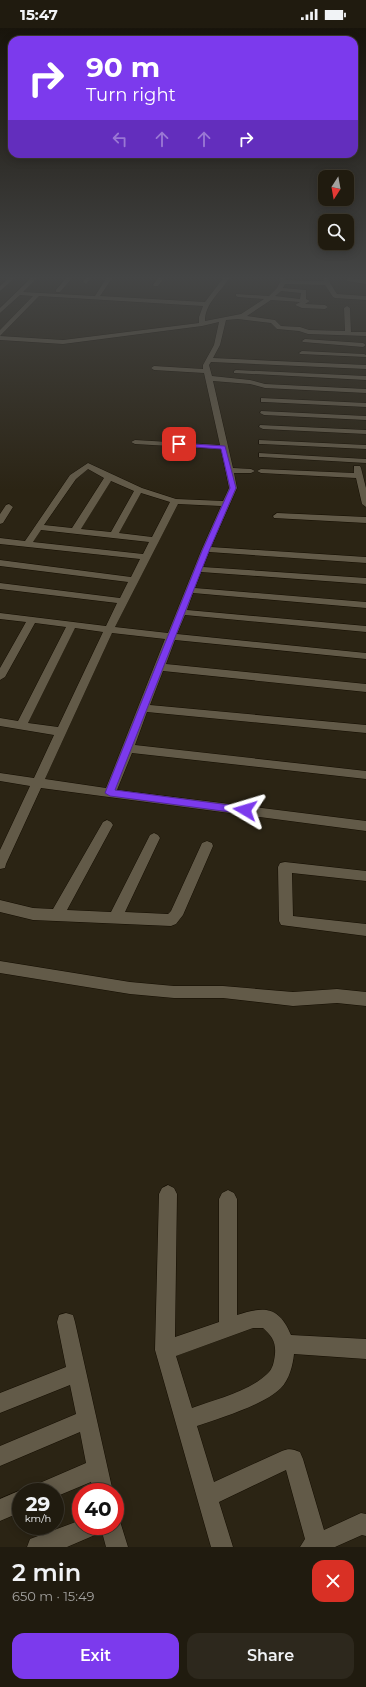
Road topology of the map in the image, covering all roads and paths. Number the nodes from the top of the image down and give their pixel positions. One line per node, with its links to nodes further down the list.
1 (215, 348): 5 (street)
2 (363, 348): 4 (street)
3 (302, 353): 4 (street)
4 (364, 356): 7 (street)
5 (209, 360): 6 (street); 11 (street)
6 (248, 361): 7 (street); 10 (street)
7 (366, 367)
8 (154, 368): 11 (street)
9 (236, 372): 10 (street)
10 (246, 373): 12 (street)
11 (208, 374): 13 (street); 23 (street)
12 (366, 378)
13 (265, 386): 14 (street); 15 (street)
14 (366, 391)
15 (264, 400): 16 (street); 17 (street)
16 (366, 405)
17 (264, 413): 18 (street); 19 (street)
18 (366, 418)
19 (263, 427): 20 (street); 22 (street)
20 (366, 432)
21 (135, 442): 23 (street)
22 (262, 442): 24 (street); 27 (street)
23 (223, 447): 28 (street)
24 (366, 447)
25 (356, 461): 26 (street); 27 (street); 30 (street)
26 (366, 461)
27 (261, 463): 30 (street)
28 (228, 470): 29 (street); 34 (street)
29 (251, 471)
30 (358, 476): 35 (street)
31 (109, 477): 32 (street); 40 (street); 41 (street)
32 (139, 490): 33 (street); 42 (street)
33 (175, 501): 34 (street); 43 (street)
34 (226, 504): 46 (street)
35 (366, 504)
36 (9, 507): 38 (street)
37 (277, 516): 39 (street)
38 (0, 520)
39 (366, 520)
40 (39, 527): 41 (street); 45 (street)
41 (75, 531): 42 (street)
42 (114, 535): 43 (street)
43 (155, 540): 47 (street)
44 (0, 541): 45 (street)
45 (27, 544): 47 (street)
46 (206, 549): 48 (street); 50 (street)
47 (146, 557): 51 (street)
48 (366, 560)
49 (0, 563): 51 (street)
50 (199, 568): 52 (street); 54 (street)
51 (134, 580): 55 (street)
52 (366, 581)
53 (0, 586): 55 (street)
54 (190, 590): 56 (street); 57 (street)
55 (123, 601): 61 (street)
56 (366, 605)
57 (181, 612): 62 (street); 63 (street)
58 (0, 616): 59 (street)
59 (32, 620): 60 (street); 66 (street)
60 (72, 624): 61 (street); 70 (street)
61 (109, 629): 63 (street); 72 (street)
62 (366, 629)
63 (172, 637): 64 (street); 65 (street)
64 (366, 656)
65 (160, 667): 67 (street); 68 (street)
66 (0, 677)
67 (366, 688)
68 (143, 708): 71 (street); 73 (street)
69 (0, 722): 70 (street)
70 (21, 726): 72 (street)
71 (366, 729)
72 (62, 732): 76 (street)
73 (128, 748): 74 (street); 77 (street)
74 (366, 775)
75 (0, 777): 76 (street)
76 (39, 783): 77 (street); 82 (street)
77 (110, 793): 79 (street)
78 (107, 824): 85 (street)
79 (366, 826)
80 (154, 838): 86 (street)
81 (207, 846): 86 (street)
82 (0, 864)
83 (366, 876): 87 (street)
84 (0, 906): 85 (street)
85 (57, 915): 86 (street)
86 (115, 918)
87 (366, 930)
88 (0, 967): 89 (street)
89 (366, 999)
90 (168, 1194): 96 (street)
91 (228, 1199): 93 (street)
92 (66, 1322): 97 (street)
93 (228, 1329): 94 (street); 96 (street)
94 (284, 1344): 95 (street); 100 (street)
95 (366, 1349)
96 (165, 1350): 100 (street)
97 (78, 1372): 98 (street); 99 (street)
98 (0, 1403)
99 (88, 1419): 101 (street); 102 (street)
100 (186, 1420): 105 (street)
101 (0, 1456)
102 (98, 1469): 103 (street); 104 (street)
103 (64, 1483)
104 (101, 1483)
105 (208, 1496): 111 (street); 114 (street)
106 (12, 1505): 107 (street)
107 (0, 1510)
108 (366, 1525): 111 (street)
109 (72, 1534): 112 (street)
110 (113, 1535): 113 (street)
111 (314, 1546)
112 (38, 1547)
113 (117, 1547)
114 (222, 1547)

